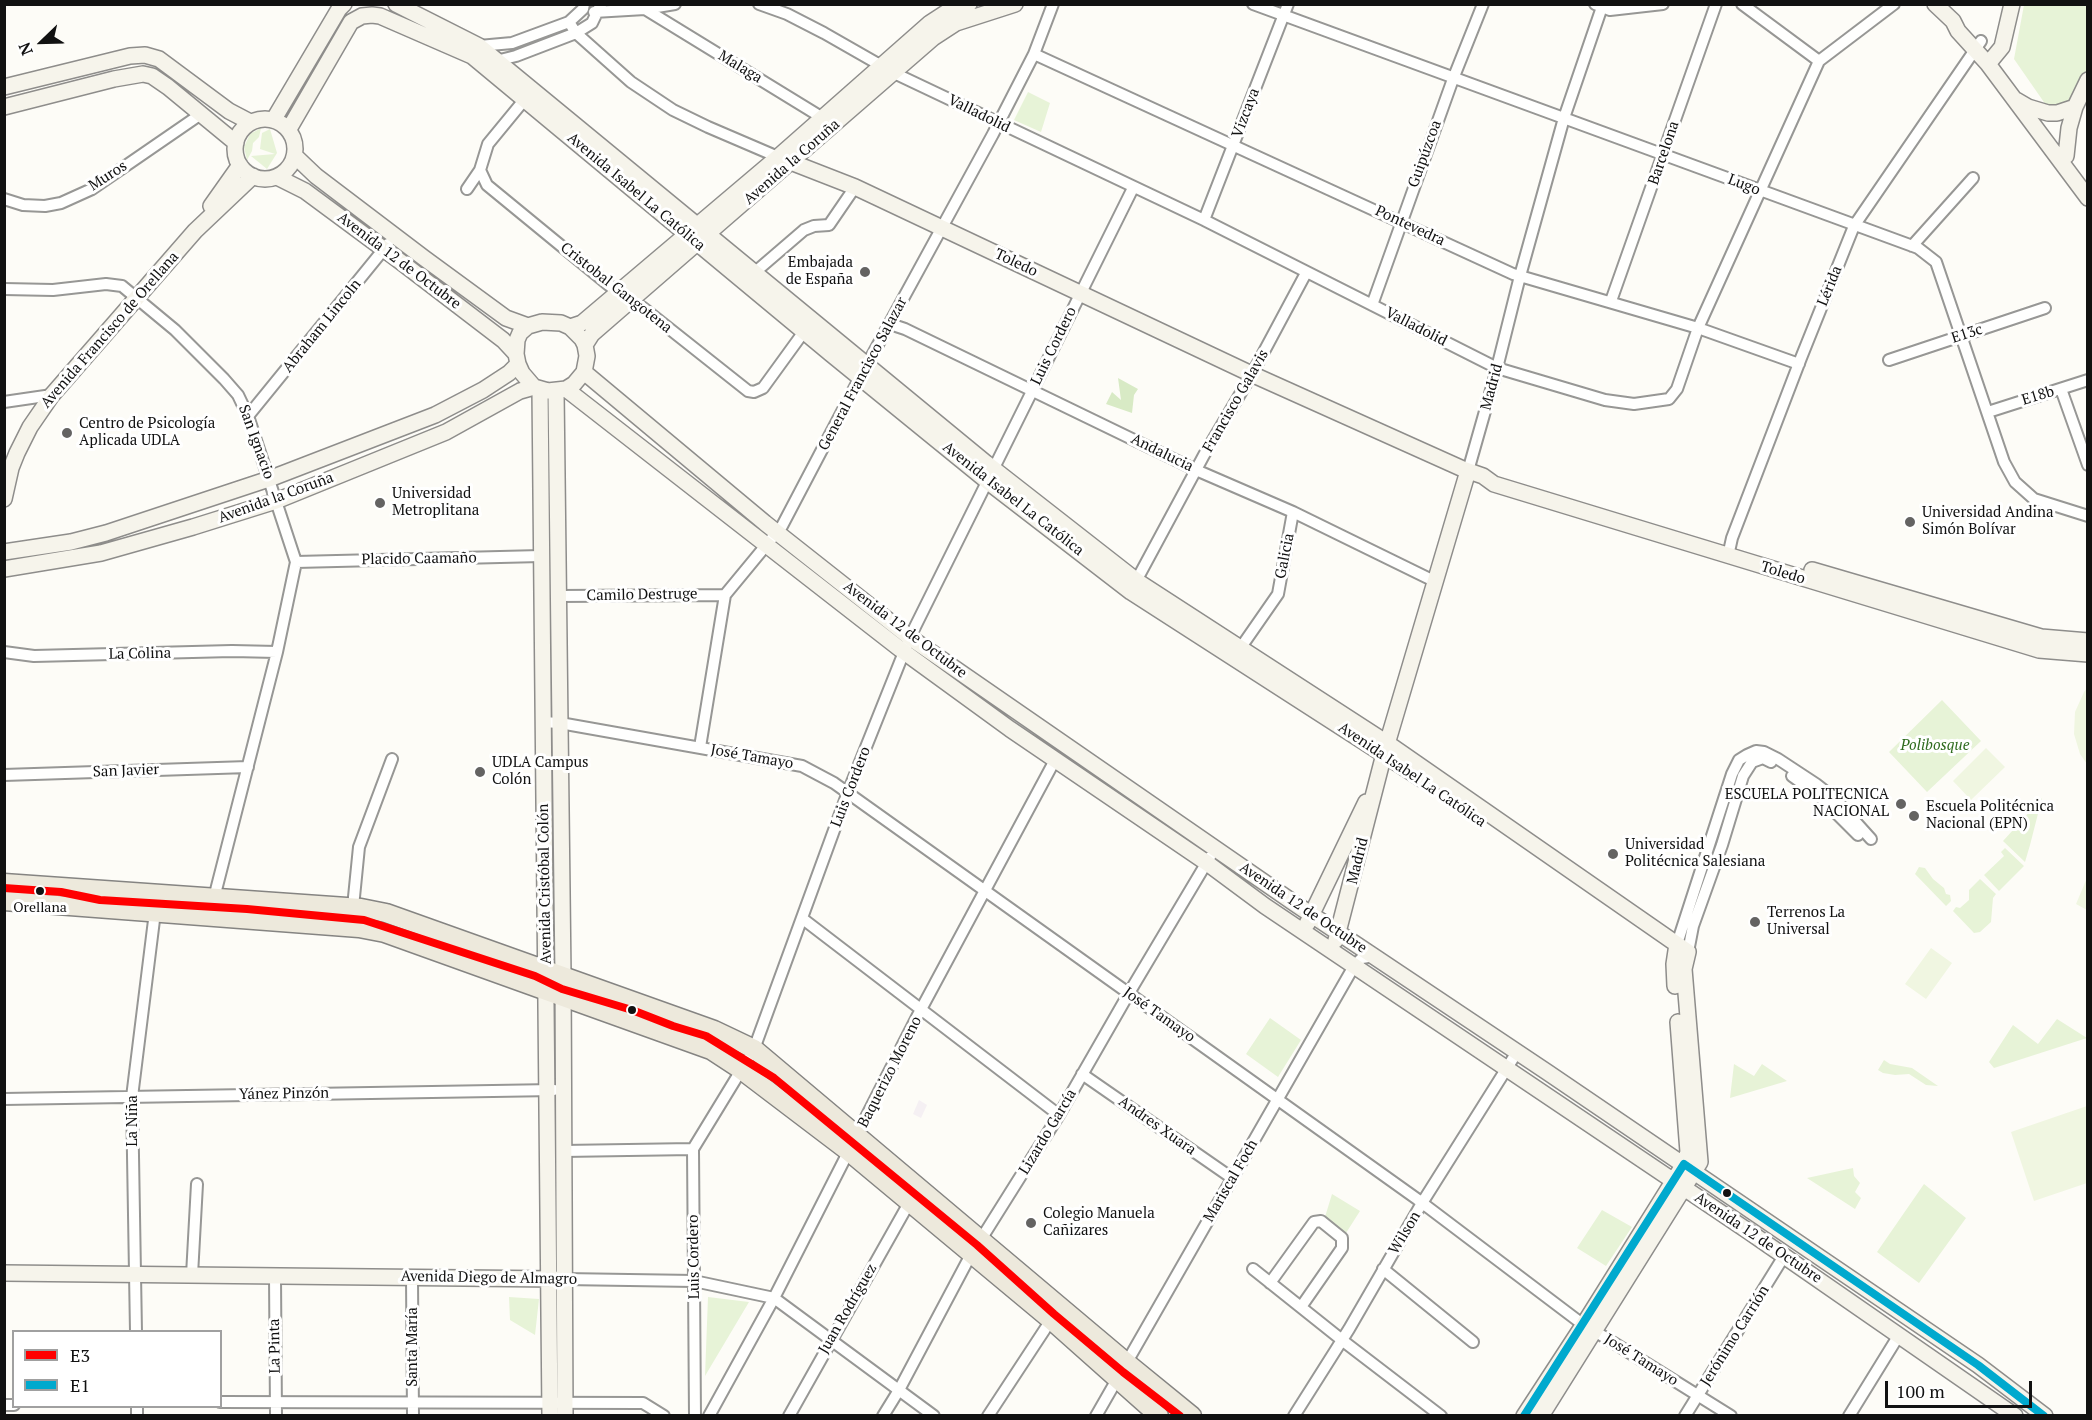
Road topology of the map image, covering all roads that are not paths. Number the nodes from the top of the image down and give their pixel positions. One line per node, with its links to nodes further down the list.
1 (344, 4): 47 (main road)
2 (396, 4): 25 (main road)
3 (675, 4): 19 (street)
4 (759, 4): 33 (street, Valladolid)
5 (969, 4): 33 (main road, Avenida la Coruña)
6 (1015, 4): 33 (main road, Avenida la Coruña)
7 (1053, 4): 26 (street, General Francisco Salazar)
8 (1253, 4): 20 (street, Lugo)
9 (1483, 4): 36 (street, Guipúzcoa)
10 (1664, 4): 16 (street)
11 (1716, 4): 54 (street, Barcelona)
12 (1742, 4): 31 (street)
13 (1894, 4): 31 (street, Valladolid)
14 (1935, 4): 24 (main road)
15 (2012, 4): 29 (main road)
16 (1600, 6): 46 (street, Madrid)
17 (583, 7): 18 (street); 21 (street)
18 (600, 9): 19 (street); 22 (street)
19 (645, 9): 49 (street, Malaga)
20 (1286, 10): 36 (street, Lugo); 53 (street, Vizcaya)
21 (569, 22): 22 (street, Toledo); 23 (street)
22 (576, 33): 27 (street); 57 (street, Toledo)
23 (512, 43): 25 (street); 27 (street)
24 (1978, 44): 29 (main road); 72 (street, Lérida)
25 (479, 46): 30 (main road)
26 (1034, 54): 50 (street, General Francisco Salazar); 53 (street, Pontevedra)
27 (516, 56): 30 (street)
28 (159, 59): 34 (main road); 35 (main road); 38 (main road)
29 (1991, 60): 40 (main road); 43 (main road)
30 (497, 61): 32 (street); 75 (main road, Avenida Isabel La Católica)
31 (1819, 61): 67 (street, Valladolid)
32 (481, 63): 41 (main road, Avenida Isabel La Católica); 51 (main road, Avenida Isabel La Católica)
33 (887, 69): 49 (main road, Avenida la Coruña); 50 (street, Valladolid)
34 (177, 73): 39 (main road); 48 (main road)
35 (143, 74): 39 (main road); 42 (main road)
36 (1453, 79): 46 (street, Lugo); 71 (street, Guipúzcoa)
37 (2088, 80): 44 (main road)
38 (4, 87)
39 (168, 87): 45 (main road)
40 (2012, 98): 43 (main road); 68 (main road)
41 (525, 99): 59 (street); 75 (main road, Avenida Isabel La Católica)
42 (4, 107)
43 (2028, 107): 44 (main road); 56 (main road)
44 (2075, 107): 56 (main road)
45 (201, 114): 52 (main road); 69 (street, Muros)
46 (1564, 118): 54 (street, Lugo); 81 (street, Madrid)
47 (274, 119): 48 (main road); 51 (main road)
48 (250, 122): 52 (main road)
49 (828, 122): 57 (main road, Avenida la Coruña)
50 (998, 124): 65 (street, Valladolid); 73 (street, General Francisco Salazar)
51 (289, 129): 55 (main road)
52 (236, 142): 58 (main road)
53 (1234, 144): 70 (street, Vizcaya); 71 (street, Pontevedra)
54 (1664, 155): 67 (street, Lugo); 87 (street, Barcelona)
55 (295, 156): 61 (main road); 76 (main road, Avenida 12 de Octubre)
56 (2066, 156): 63 (main road)
57 (785, 159): 64 (main road, Toledo); 75 (main road, Avenida la Coruña)
58 (240, 165): 60 (main road); 74 (main road, Avenida Francisco de Orellana)
59 (480, 170): 66 (street); 83 (street, Cristobal Gangotena)
60 (253, 177): 61 (main road); 74 (main road, Avenida Francisco de Orellana)
61 (277, 177): 78 (main road, Avenida 12 de Octubre)
62 (1973, 178): 77 (street)
63 (2088, 184)
64 (855, 187): 73 (main road, Toledo); 79 (street)
65 (1133, 188): 70 (street, Valladolid); 84 (street, Luis Cordero)
66 (467, 189)
67 (1760, 191): 72 (street, Lugo); 94 (street, Valladolid)
68 (2088, 198)
69 (4, 199)
70 (1204, 220): 80 (street, Valladolid)
71 (1401, 221): 81 (street, Pontevedra); 88 (street, Guipúzcoa)
72 (1854, 226): 77 (street, Lugo); 99 (street, Lérida)
73 (942, 228): 84 (main road, Toledo); 90 (street, General Francisco Salazar)
74 (195, 231): 85 (main road, Avenida Francisco de Orellana)
75 (697, 234): 79 (main road, Avenida Isabel La Católica); 83 (main road, Avenida la Coruña); 86 (main road, Avenida la Coruña); 92 (main road, Avenida Isabel La Católica)
76 (394, 236): 78 (street, Abraham Lincoln); 91 (main road, Avenida 12 de Octubre)
77 (1912, 246): 95 (street, Lugo)
78 (384, 249): 97 (main road, Avenida 12 de Octubre); 112 (street, Abraham Lincoln)
79 (754, 273): 92 (main road, Avenida Isabel La Católica)
80 (1306, 273): 88 (street, Valladolid); 103 (street, Francisco Galavis)
81 (1520, 276): 87 (street, Pontevedra); 100 (street, Madrid)
82 (4, 289): 85 (street, San Ignacio)
83 (618, 292): 86 (street, Cristobal Gangotena); 93 (main road, Avenida la Coruña)
84 (1080, 293): 103 (main road, Toledo); 108 (street, Luis Cordero)
85 (136, 298): 109 (main road, Avenida Francisco de Orellana); 112 (street, San Ignacio)
86 (632, 301): 92 (street, Cristobal Gangotena); 96 (main road, Avenida la Coruña)
87 (1611, 301): 94 (street, Pontevedra)
88 (1372, 305): 100 (street, Valladolid)
89 (2045, 308): 95 (street, E13c)
90 (890, 324): 101 (street, General Francisco Salazar); 108 (street, Andalucia)
91 (528, 326): 93 (main road); 97 (main road)
92 (808, 326): 101 (main road, Avenida Isabel La Católica)
93 (570, 327): 96 (main road)
94 (1698, 328): 99 (street, Pontevedra); 100 (street, Valladolid)
95 (1962, 336): 98 (street, E13c); 111 (street, Lugo)
96 (585, 345): 102 (main road)
97 (517, 359): 105 (main road); 113 (main road, Avenida la Coruña)
98 (1889, 360)
99 (1799, 364): 126 (street, Lérida)
100 (1497, 368): 117 (street, Madrid)
101 (864, 371): 118 (main road, Avenida Isabel La Católica); 124 (street, General Francisco Salazar)
102 (584, 372): 107 (main road); 124 (main road, Avenida 12 de Octubre)
103 (1252, 374): 116 (street, Francisco Galavis); 117 (main road, Toledo)
104 (2088, 380): 106 (street, E18b)
105 (537, 388): 107 (main road); 115 (main road, Avenida la Coruña); 128 (main road, Avenida Cristóbal Colón)
106 (2061, 389): 111 (street, E18b); 114 (street)
107 (561, 390): 125 (main road, Avenida 12 de Octubre); 134 (main road, Avenida Cristóbal Colón)
108 (1032, 390): 116 (street, Andalucia); 118 (street, Luis Cordero)
109 (52, 395): 110 (street); 120 (main road, Avenida Francisco de Orellana)
110 (4, 402)
111 (1988, 412): 123 (street, Lugo)
112 (248, 416): 119 (street, San Ignacio)
113 (354, 447): 115 (main road); 119 (main road, Avenida la Coruña)
114 (2088, 465)
115 (363, 467): 121 (main road, Avenida la Coruña)
116 (1196, 470): 122 (street, Andalucia); 132 (street, Francisco Galavis)
117 (1468, 471): 126 (main road, Toledo); 131 (main road, Madrid)
118 (990, 475): 132 (main road, Avenida Isabel La Católica); 135 (street, Luis Cordero)
119 (269, 479): 121 (street, San Ignacio); 127 (main road, Avenida la Coruña)
120 (4, 499)
121 (276, 501): 129 (street, San Ignacio); 130 (main road, Avenida la Coruña)
122 (1293, 512): 131 (street, Andalucia); 140 (street, Galicia)
123 (2088, 516)
124 (777, 533): 125 (street, General Francisco Salazar); 135 (main road, Avenida 12 de Octubre)
125 (766, 546): 133 (street, General Francisco Salazar); 139 (main road, Avenida 12 de Octubre)
126 (1729, 551): 136 (main road, Toledo); 141 (main road, Toledo)
127 (4, 552)
128 (541, 555): 129 (street, Placido Caamaño); 142 (main road, Avenida Cristóbal Colón)
129 (296, 562): 138 (street)
130 (4, 569)
131 (1434, 581): 145 (main road, Madrid)
132 (1134, 587): 140 (main road, Avenida Isabel La Católica)
133 (725, 595): 134 (street, Camilo Destruge); 144 (street)
134 (558, 596): 143 (main road, Avenida Cristóbal Colón)
135 (910, 637): 139 (street, Luis Cordero); 153 (main road, Avenida 12 de Octubre)
136 (2088, 641)
137 (4, 652): 138 (street, La Colina)
138 (277, 652): 148 (street)
139 (904, 652): 147 (main road, Avenida 12 de Octubre); 151 (street, Luis Cordero)
140 (1237, 654): 145 (main road, Avenida Isabel La Católica)
141 (2088, 654)
142 (542, 722): 143 (street, José Tamayo); 169 (main road, Avenida Cristóbal Colón)
143 (560, 723): 144 (street, José Tamayo); 169 (main road, Avenida Cristóbal Colón)
144 (700, 747): 151 (street, José Tamayo)
145 (1386, 748): 149 (main road, Madrid); 166 (main road, Avenida Isabel La Católica)
146 (392, 759): 159 (street)
147 (1055, 760): 154 (main road, Avenida 12 de Octubre); 156 (street, Baquerizo Moreno)
148 (248, 767): 150 (street, San Javier); 157 (street)
149 (1381, 770): 161 (main road, Madrid); 164 (main road, Madrid)
150 (4, 775)
151 (848, 792): 156 (street, José Tamayo); 162 (street, Luis Cordero)
152 (1866, 838): 166 (street)
153 (1216, 849): 154 (street, Lizardo García); 161 (main road, Avenida 12 de Octubre)
154 (1207, 863): 163 (main road, Avenida 12 de Octubre); 170 (street, Lizardo García)
155 (4, 883): 157 (main road)
156 (985, 890): 170 (street, José Tamayo); 172 (street, Baquerizo Moreno)
157 (214, 898): 159 (main road)
158 (4, 901): 160 (main road)
159 (353, 907): 169 (main road)
160 (155, 912): 171 (main road); 180 (street, La Niña)
161 (1312, 915): 163 (main road, Madrid); 164 (main road, Avenida 12 de Octubre)
162 (803, 919): 172 (street); 173 (street, Luis Cordero)
163 (1303, 931): 165 (main road, Avenida 12 de Octubre)
164 (1339, 932): 165 (main road, Madrid); 167 (main road, Avenida 12 de Octubre)
165 (1331, 951): 168 (main road, Avenida 12 de Octubre)
166 (1681, 953): 188 (main road)
167 (1374, 956): 168 (street); 174 (main road, Avenida 12 de Octubre)
168 (1354, 966): 176 (main road, Avenida 12 de Octubre); 182 (street, Mariscal Foch)
169 (555, 972): 171 (main road, Avenida Cristóbal Colón); 173 (main road)
170 (1129, 993): 177 (street, Lizardo García); 182 (street, José Tamayo)
171 (554, 995): 175 (main road); 178 (main road, Avenida Cristóbal Colón); 179 (main road, Avenida Cristóbal Colón)
172 (921, 1009): 183 (street); 184 (street, Baquerizo Moreno)
173 (754, 1049): 175 (street, Luis Cordero); 184 (main road)
174 (1517, 1052): 176 (street, Wilson); 188 (main road, Avenida 12 de Octubre)
175 (740, 1069): 185 (street, Luis Cordero); 187 (main road)
176 (1506, 1069): 191 (main road, Avenida 12 de Octubre); 193 (street, Wilson)
177 (1083, 1074): 183 (street, Lizardo García); 189 (street, Andres Xuara)
178 (546, 1090): 179 (street, Yánez Pinzón); 180 (street, Yánez Pinzón); 204 (main road, Avenida Cristóbal Colón)
179 (563, 1090): 186 (main road, Avenida Cristóbal Colón)
180 (132, 1097): 181 (street, Yánez Pinzón); 200 (street, La Niña)
181 (4, 1099)
182 (1279, 1100): 189 (street, Mariscal Foch); 193 (street, José Tamayo)
183 (1059, 1115): 194 (street, Lizardo García)
184 (857, 1135): 187 (street, Baquerizo Moreno); 194 (main road)
185 (693, 1149): 186 (street); 205 (street, Luis Cordero)
186 (563, 1151): 204 (main road, Avenida Cristóbal Colón)
187 (848, 1152): 192 (main road); 209 (street, Baquerizo Moreno)
188 (1689, 1168): 191 (main road); 206 (main road, Avenida 12 de Octubre)
189 (1232, 1178): 219 (street, Mariscal Foch)
190 (197, 1184): 201 (street)
191 (1678, 1185): 196 (main road, Avenida 12 de Octubre); 212 (main road)
192 (909, 1203): 195 (main road); 215 (street, Juan Rodríguez)
193 (1422, 1203): 198 (street, Wilson); 212 (street, José Tamayo)
194 (982, 1239): 195 (street, Lizardo García); 219 (main road)
195 (972, 1255): 211 (main road); 221 (street, Lizardo García)
196 (1784, 1256): 207 (main road, Avenida 12 de Octubre); 222 (street, Jerónimo Carrión)
197 (1253, 1269): 208 (street)
198 (1383, 1269): 217 (street, Wilson); 218 (street)
199 (4, 1273): 200 (main road, Avenida Diego de Almagro)
200 (135, 1275): 201 (main road, Avenida Diego de Almagro); 213 (street, La Niña)
201 (192, 1275): 202 (main road, Avenida Diego de Almagro)
202 (275, 1276): 203 (main road, Avenida Diego de Almagro); 224 (street, La Pinta)
203 (412, 1278): 204 (main road, Avenida Diego de Almagro); 225 (street, Santa María)
204 (556, 1279): 205 (street, Avenida Diego de Almagro); 226 (main road, Avenida Cristóbal Colón)
205 (694, 1281): 209 (street, Avenida Diego de Almagro); 231 (street, Luis Cordero)
206 (1855, 1281): 207 (main road); 216 (main road, Avenida 12 de Octubre)
207 (1823, 1282): 214 (main road, Avenida 12 de Octubre)
208 (1270, 1283): 210 (street); 210 (street)
209 (774, 1298): 215 (street, Avenida Diego de Almagro); 232 (street, Baquerizo Moreno)
210 (1301, 1307): 217 (street)
211 (1050, 1320): 220 (main road); 236 (street)
212 (1589, 1327): 222 (street, José Tamayo); 242 (main road); 243 (main road)
213 (136, 1330)
214 (1899, 1335): 216 (main road); 227 (main road, Avenida 12 de Octubre); 246 (street)
215 (831, 1338): 221 (street, Avenida Diego de Almagro); 233 (street, Juan Rodríguez)
216 (1940, 1339): 247 (main road, Avenida 12 de Octubre)
217 (1342, 1340): 240 (street, Wilson); 241 (street)
218 (1473, 1342)
219 (1127, 1363): 220 (street, Mariscal Foch); 239 (main road)
220 (1118, 1380): 237 (street, Mariscal Foch); 238 (main road)
221 (899, 1390): 234 (street, Lizardo García); 235 (street, Avenida Diego de Almagro)
222 (1698, 1396): 244 (street, Jerónimo Carrión); 245 (street, José Tamayo)
223 (222, 1402): 224 (street)
224 (276, 1402): 225 (street); 228 (street, La Pinta)
225 (413, 1402): 226 (street); 229 (street, Santa María)
226 (557, 1409): 230 (street)
227 (2012, 1415)
228 (276, 1416)
229 (413, 1416)
230 (664, 1416)
231 (695, 1416)
232 (709, 1416)
233 (789, 1416)
234 (883, 1416)
235 (934, 1416)
236 (988, 1416)
237 (1096, 1416)
238 (1159, 1416)
239 (1192, 1416)
240 (1294, 1416)
241 (1442, 1416)
242 (1524, 1416)
243 (1541, 1416)
244 (1685, 1416)
245 (1731, 1416)
246 (1849, 1416)
247 (2044, 1416)

